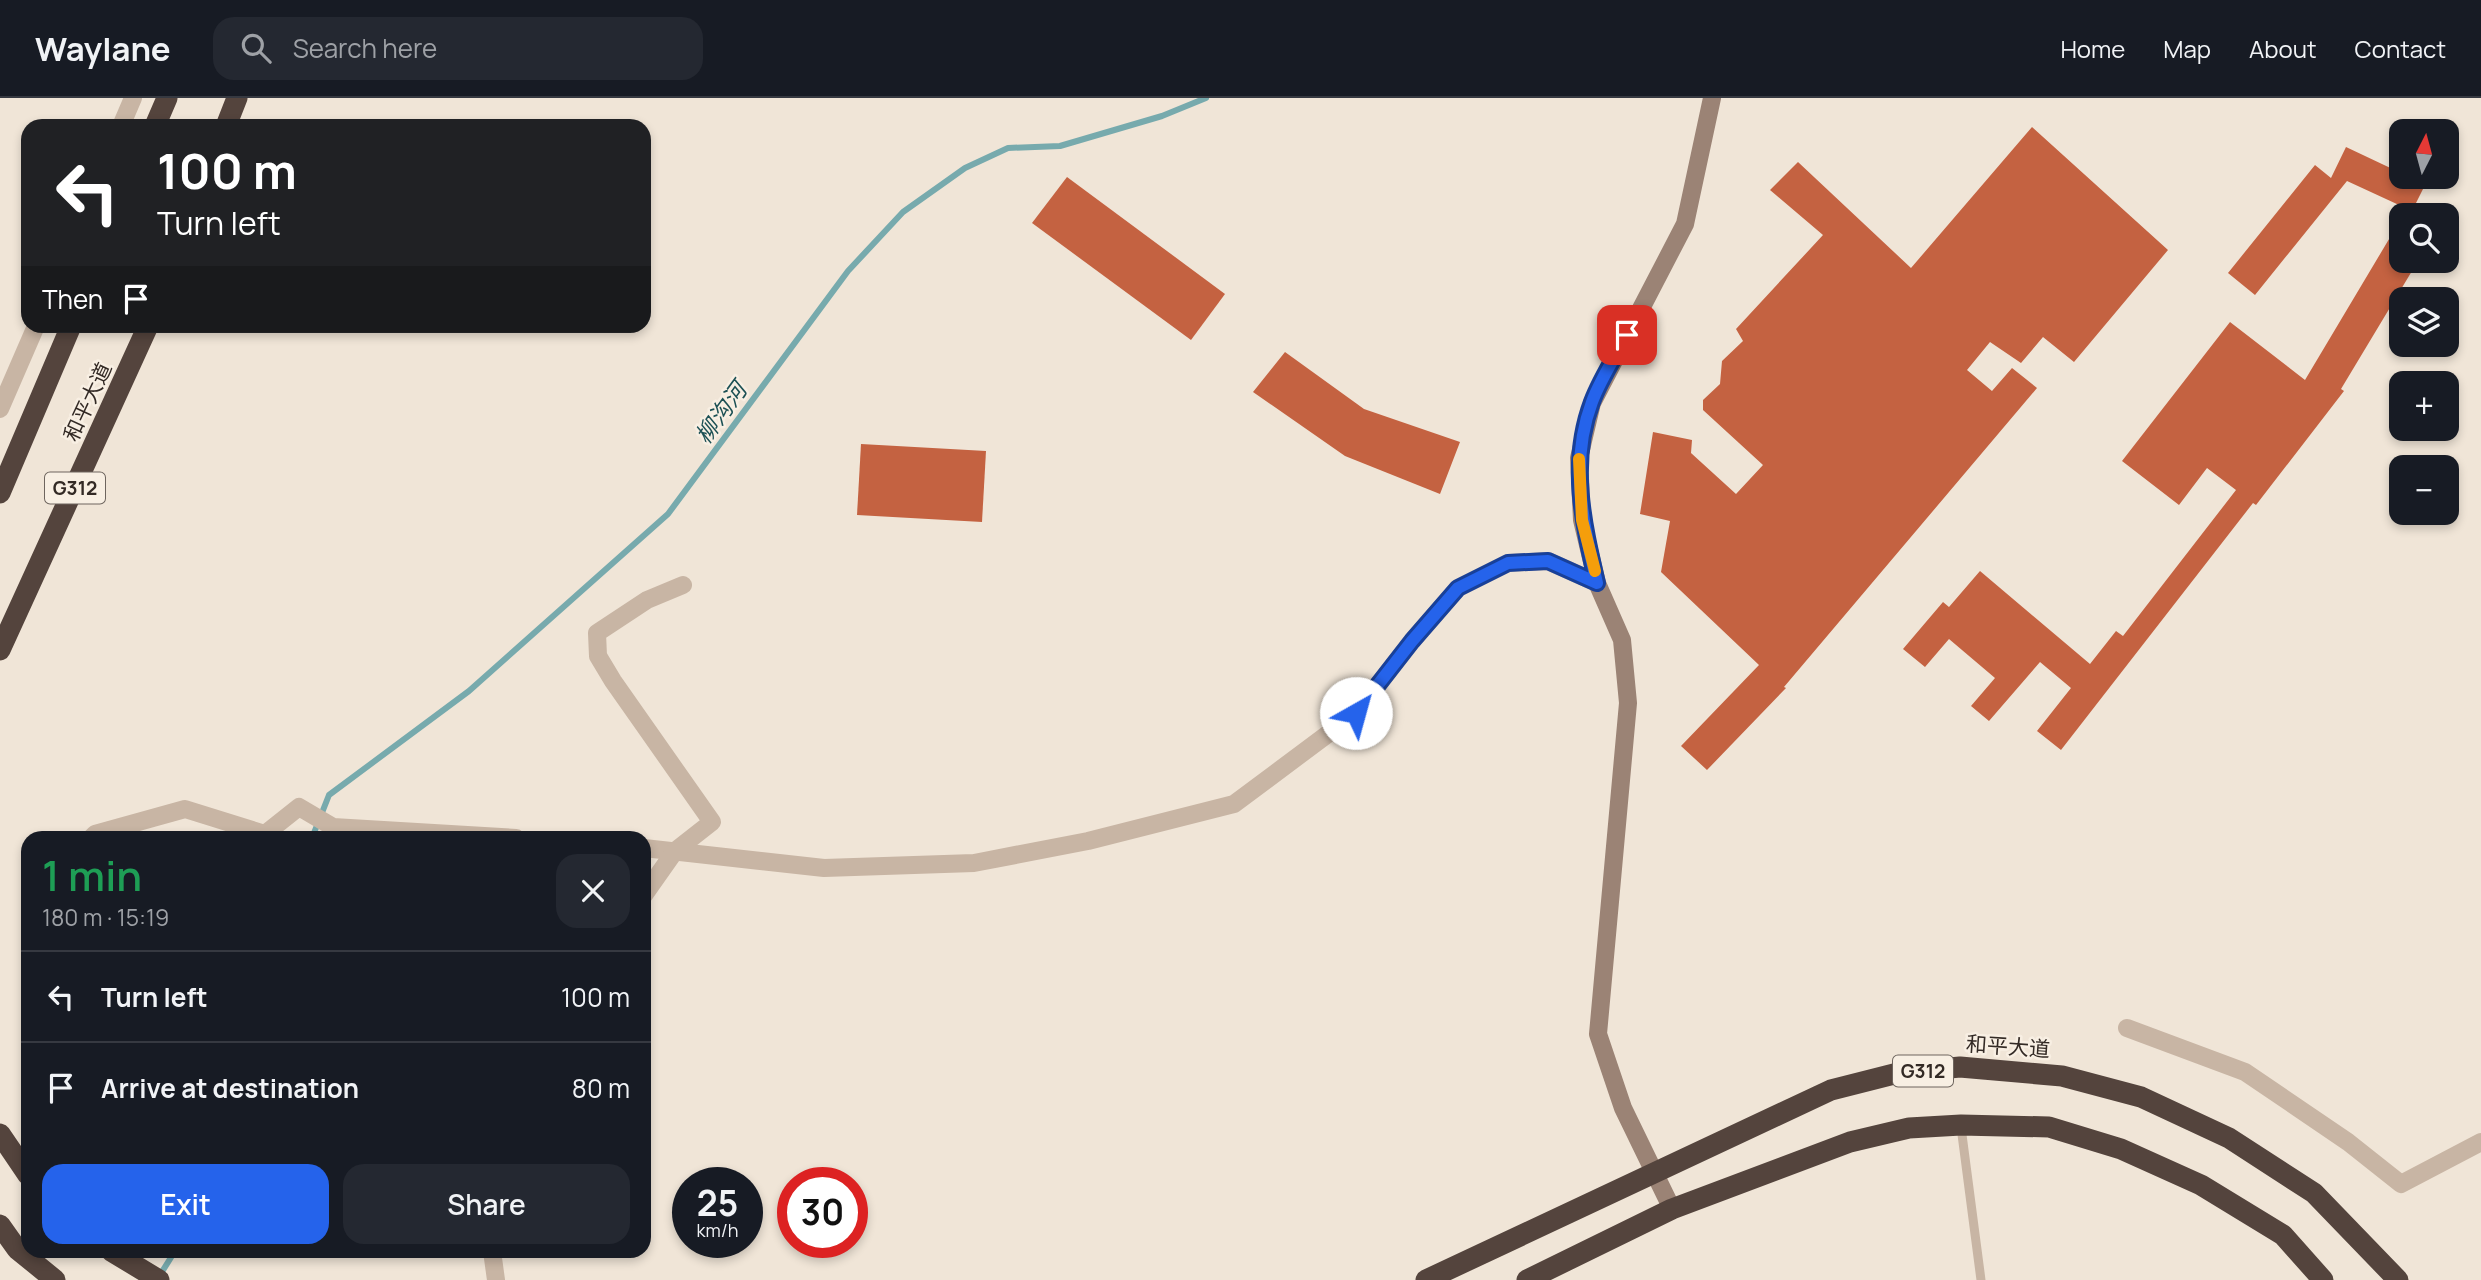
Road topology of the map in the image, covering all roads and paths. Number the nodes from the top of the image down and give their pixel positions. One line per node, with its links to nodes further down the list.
1 (133, 98): 5 (street)
2 (167, 98): 6 (highway)
3 (237, 98): 7 (highway)
4 (1712, 98): 13 (street)
5 (124, 119)
6 (158, 119)
7 (229, 119)
8 (33, 333): 11 (street)
9 (68, 333): 12 (highway)
10 (145, 333): 15 (highway, 和平大道 / G312)
11 (0, 409)
12 (0, 493)
13 (1597, 583): 21 (street); 28 (street)
14 (683, 585): 21 (street)
15 (0, 650)
16 (106, 831): 17 (street)
17 (255, 831)
18 (269, 831): 19 (street)
19 (409, 831)
20 (651, 849): 21 (street)
21 (675, 851): 22 (street)
22 (651, 885)
23 (2127, 1028): 26 (street)
24 (1961, 1125): 29 (highway); 40 (lane); 41 (highway)
25 (0, 1134): 27 (highway)
26 (2481, 1142)
27 (21, 1165)
28 (1655, 1174): 29 (street); 38 (highway, 和平大道 / G312); 42 (highway, 和平大道 / G312)
29 (1672, 1209): 39 (highway)
30 (0, 1225): 31 (highway)
31 (21, 1252)
32 (28, 1258): 35 (highway)
33 (123, 1258): 36 (highway)
34 (493, 1258): 37 (street)
35 (55, 1280)
36 (159, 1280)
37 (496, 1280)
38 (1426, 1280)
39 (1527, 1280)
40 (1981, 1280)
41 (2323, 1280)
42 (2399, 1280)

